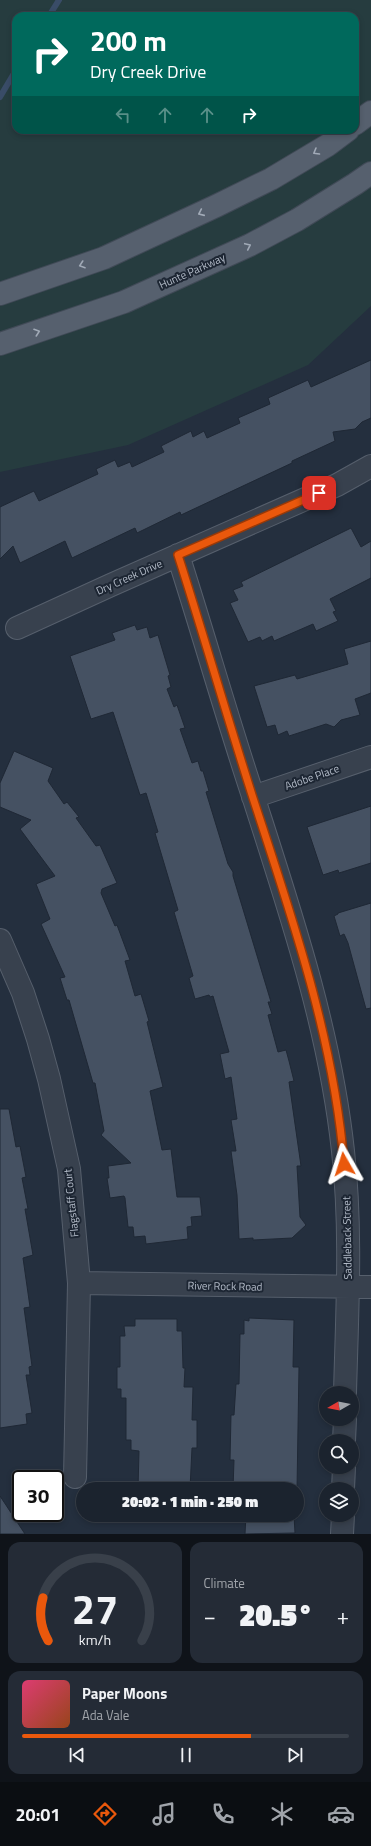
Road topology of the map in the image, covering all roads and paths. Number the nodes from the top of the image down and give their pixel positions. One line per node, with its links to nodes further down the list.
1 (371, 112): 2 (main road)
2 (359, 121)
3 (343, 134): 5 (main road, one-way to 5)
4 (371, 173): 6 (main road, Hunte Parkway, one-way to 4)
5 (0, 294)
6 (0, 344)
7 (371, 466): 8 (street, Dry Creek Drive)
8 (178, 555): 9 (street, Dry Creek Drive); 11 (street, Saddleback Street)
9 (17, 628)
10 (371, 757): 11 (street, Adobe Place)
11 (253, 797): 14 (street, Saddleback Street)
12 (0, 940): 13 (street, Flagstaff Court)
13 (79, 1283): 14 (street, River Rock Road); 17 (street, Flagstaff Court)
14 (347, 1288): 15 (street, River Rock Road); 16 (street, Saddleback Street)
15 (371, 1288)
16 (345, 1386)
17 (75, 1477)
18 (343, 1522): 19 (street)
19 (342, 1534)

